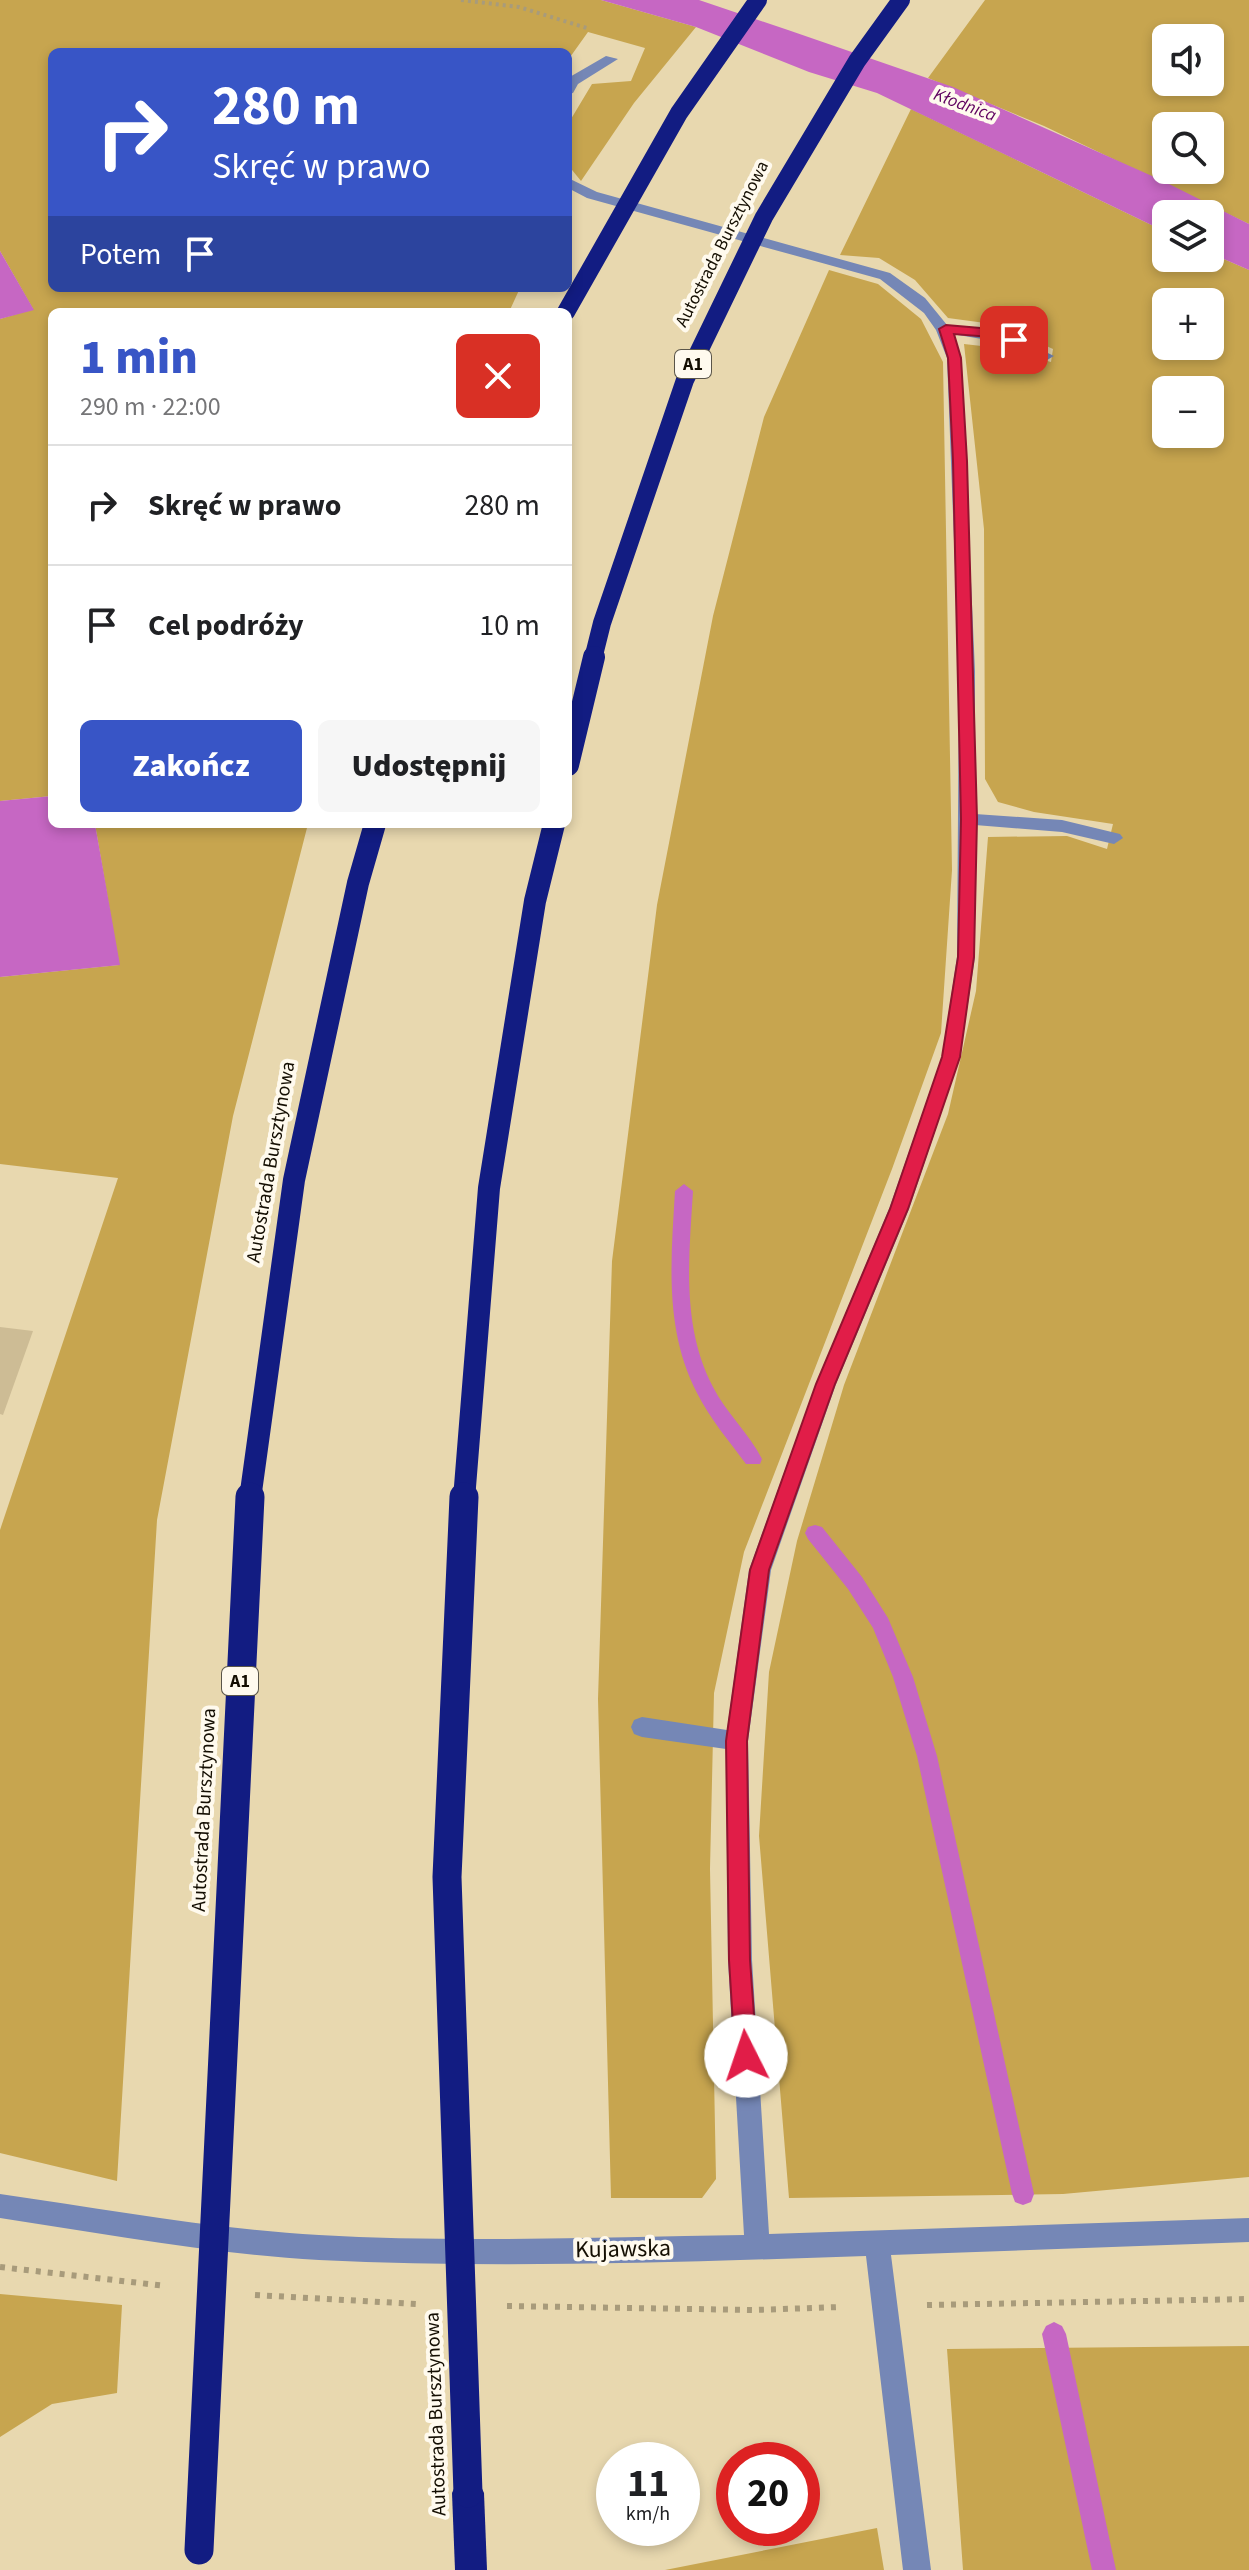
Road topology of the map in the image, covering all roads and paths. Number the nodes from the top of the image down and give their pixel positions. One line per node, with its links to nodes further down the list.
1 (461, 0): 4 (path)
2 (758, 0): 7 (highway, bridge)
3 (901, 0): 10 (highway, Autostrada Bursztynowa / A1, bridge)
4 (611, 59): 5 (street)
5 (572, 83)
6 (572, 184): 8 (street)
7 (568, 308)
8 (946, 329): 9 (street); 11 (street)
9 (1047, 356)
10 (572, 748)
11 (969, 819): 14 (street); 16 (street)
12 (374, 828): 28 (highway, Autostrada Bursztynowa / A1, bridge)
13 (553, 828): 29 (highway, Autostrada Bursztynowa, bridge)
14 (1114, 838)
15 (642, 1727): 16 (street)
16 (737, 1741): 20 (street)
17 (0, 2206): 20 (street, Kujawska)
18 (1249, 2230): 19 (street, Kujawska)
19 (877, 2244): 20 (street, Kujawska); 27 (street)
20 (757, 2247)
21 (0, 2267): 22 (path)
22 (169, 2286)
23 (248, 2294): 25 (path)
24 (1249, 2299): 27 (path)
25 (430, 2305)
26 (492, 2306): 27 (path)
27 (886, 2306): 30 (street)
28 (199, 2563)
29 (471, 2570)
30 (917, 2570)

